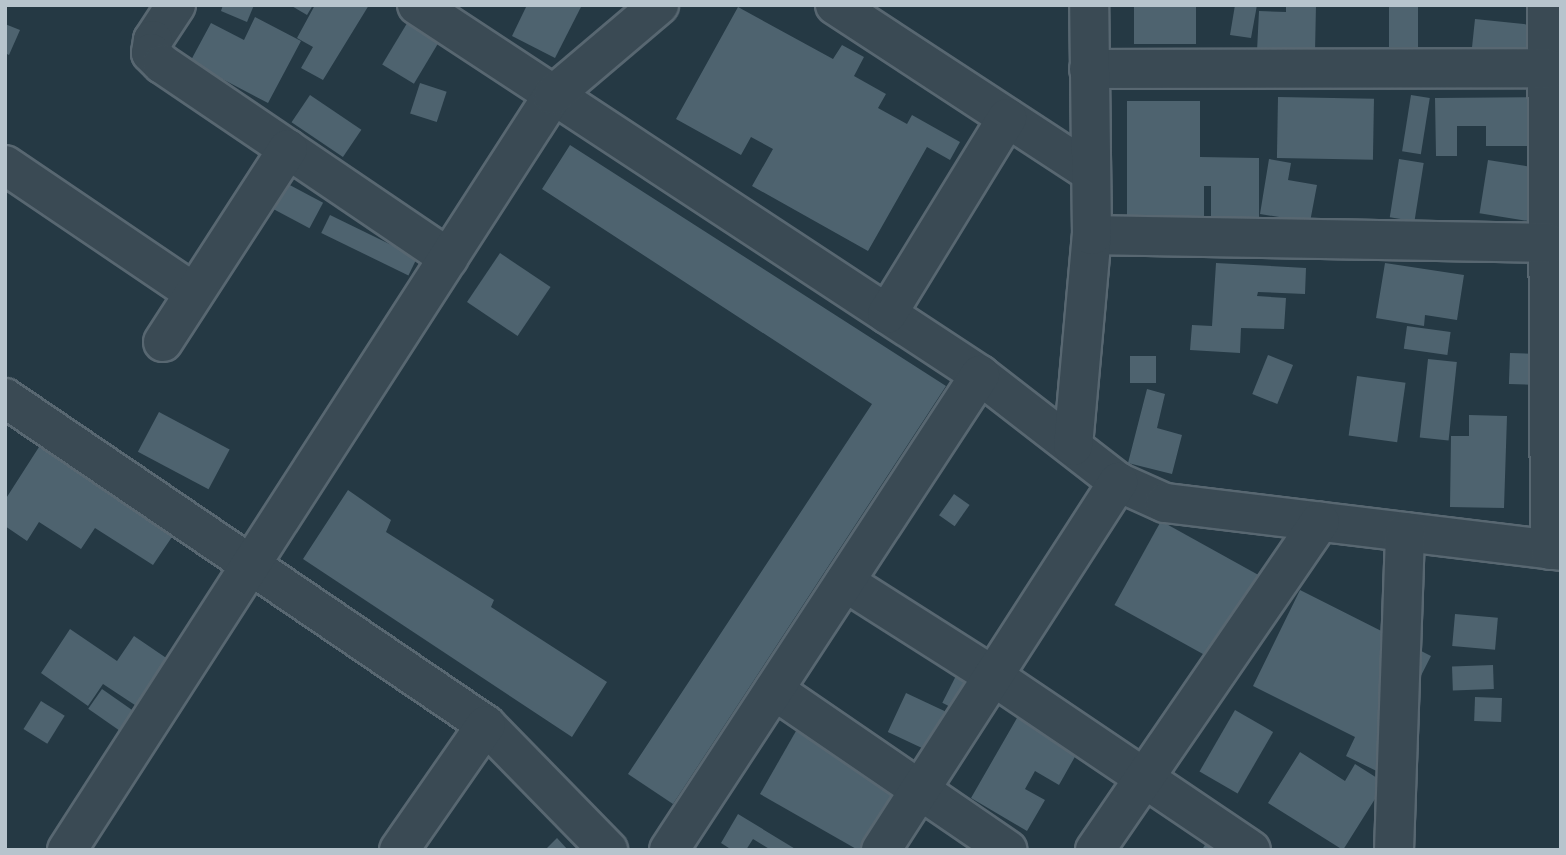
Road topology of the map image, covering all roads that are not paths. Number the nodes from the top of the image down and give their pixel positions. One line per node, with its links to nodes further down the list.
1 (176, 5): 11 (street)
2 (417, 5): 9 (street)
3 (659, 5): 9 (street)
4 (835, 5): 10 (street)
5 (1089, 5): 8 (street)
6 (1547, 5): 7 (street)
7 (1548, 68): 8 (street); 15 (street)
8 (1089, 69): 13 (street)
9 (553, 95): 16 (street); 18 (street)
10 (1007, 118): 13 (street); 18 (street)
11 (288, 149): 16 (street); 17 (street)
12 (5, 164): 17 (street)
13 (1090, 172): 14 (street)
14 (1092, 235): 15 (street); 22 (street)
15 (1549, 243): 26 (street)
16 (449, 258): 27 (street)
17 (194, 293): 19 (street)
18 (887, 314): 20 (street)
19 (163, 342)
20 (981, 375): 22 (street); 28 (street)
21 (5, 398): 27 (street)
22 (1073, 446): 23 (street)
23 (1118, 482): 24 (street); 29 (street)
24 (1320, 522): 25 (street); 32 (street)
25 (1405, 532): 26 (street); 42 (street)
26 (1556, 550)
27 (252, 566): 31 (street); 34 (street)
28 (845, 582): 29 (street); 30 (street)
29 (993, 676): 32 (street); 33 (street)
30 (774, 690): 33 (street); 37 (street)
31 (486, 726): 35 (street); 36 (street)
32 (1145, 777): 40 (street); 41 (street)
33 (920, 790): 38 (street); 39 (street)
34 (67, 850)
35 (399, 850)
36 (608, 850)
37 (669, 850)
38 (881, 850)
39 (1007, 850)
40 (1095, 850)
41 (1251, 850)
42 (1394, 850)

